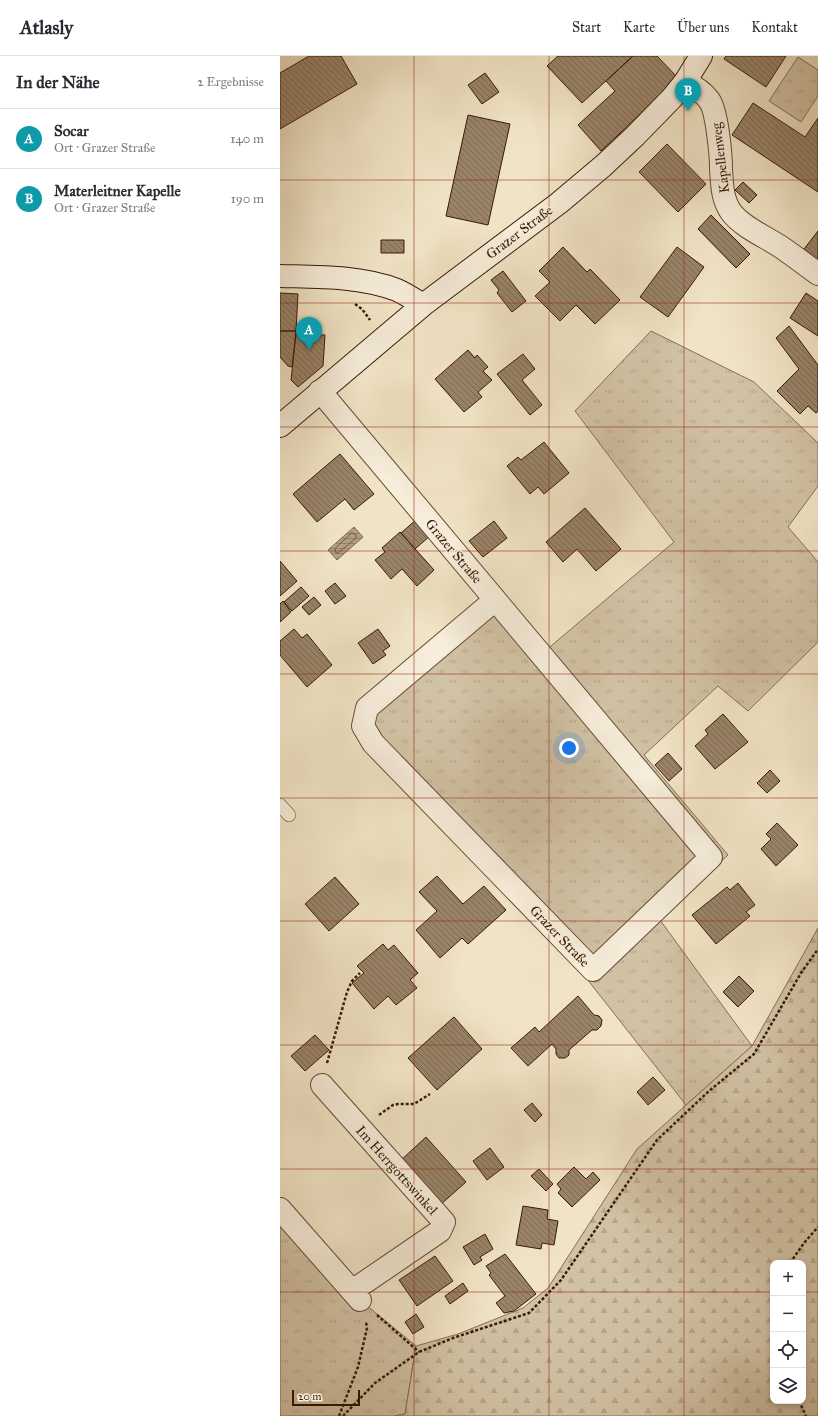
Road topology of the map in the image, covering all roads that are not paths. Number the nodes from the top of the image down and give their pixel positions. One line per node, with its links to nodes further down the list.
1 (701, 56): 2 (street, Grazer Straße)
2 (685, 82): 3 (street, Kapellenweg); 5 (street, Grazer Straße)
3 (818, 274)
4 (280, 276): 5 (street)
5 (423, 306): 6 (street, Grazer Straße)
6 (320, 391): 7 (street, Grazer Straße); 8 (street, Grazer Straße)
7 (280, 426)
8 (495, 600): 8 (street, Grazer Straße)
9 (280, 805): 10 (lane)
10 (289, 815)
11 (322, 1085): 12 (street, Im Herrgottswinkel)
12 (280, 1209)

